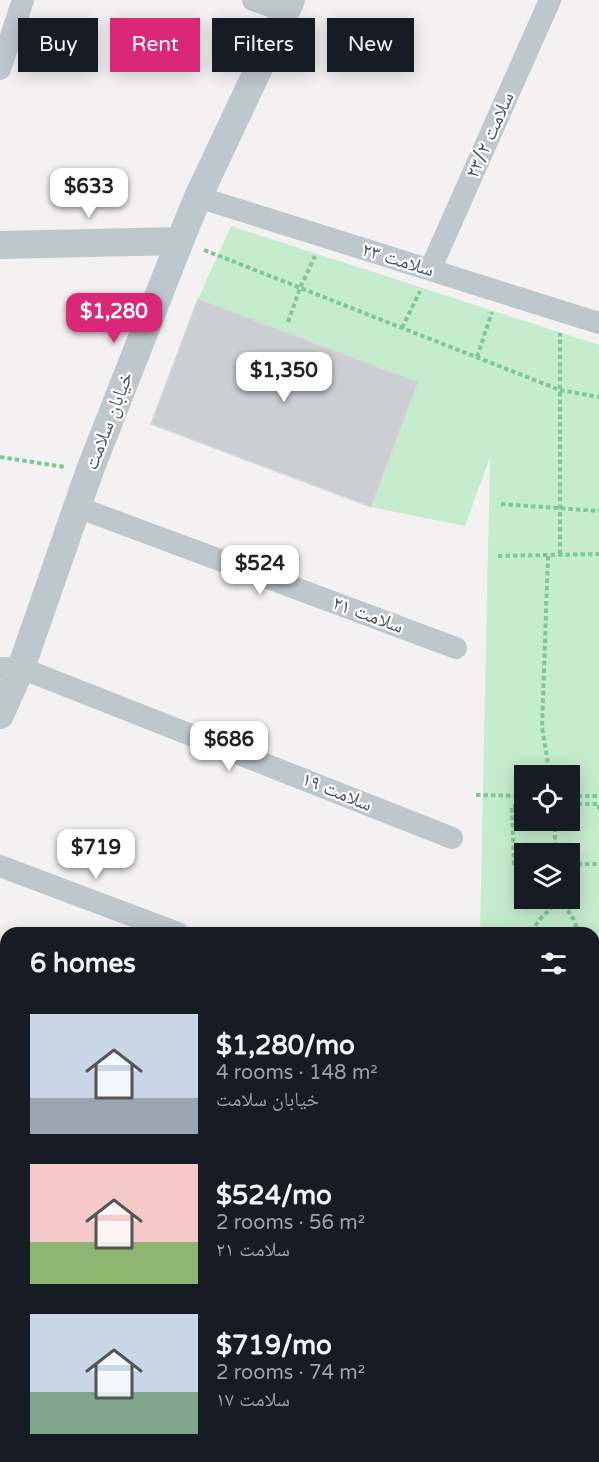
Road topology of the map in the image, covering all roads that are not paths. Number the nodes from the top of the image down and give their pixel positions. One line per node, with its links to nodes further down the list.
1 (23, 0): 5 (street)
2 (253, 0): 4 (street)
3 (550, 0): 9 (street, سلامت ۲۳/۲)
4 (288, 6): 6 (street, خیابان سلامت)
5 (0, 69)
6 (198, 197): 7 (street, خیابان سلامت); 9 (street, سلامت ۲۳)
7 (180, 241): 8 (street); 11 (street, خیابان سلامت)
8 (0, 245)
9 (430, 270): 10 (street, سلامت ۲۳)
10 (599, 323)
11 (77, 507): 12 (street, سلامت ۲۱); 13 (street, خیابان سلامت)
12 (456, 648)
13 (10, 668): 14 (street, خیابان سلامت); 15 (street, سلامت ۱۹)
14 (0, 715)
15 (452, 838)
16 (0, 866): 17 (street)
17 (162, 927)

